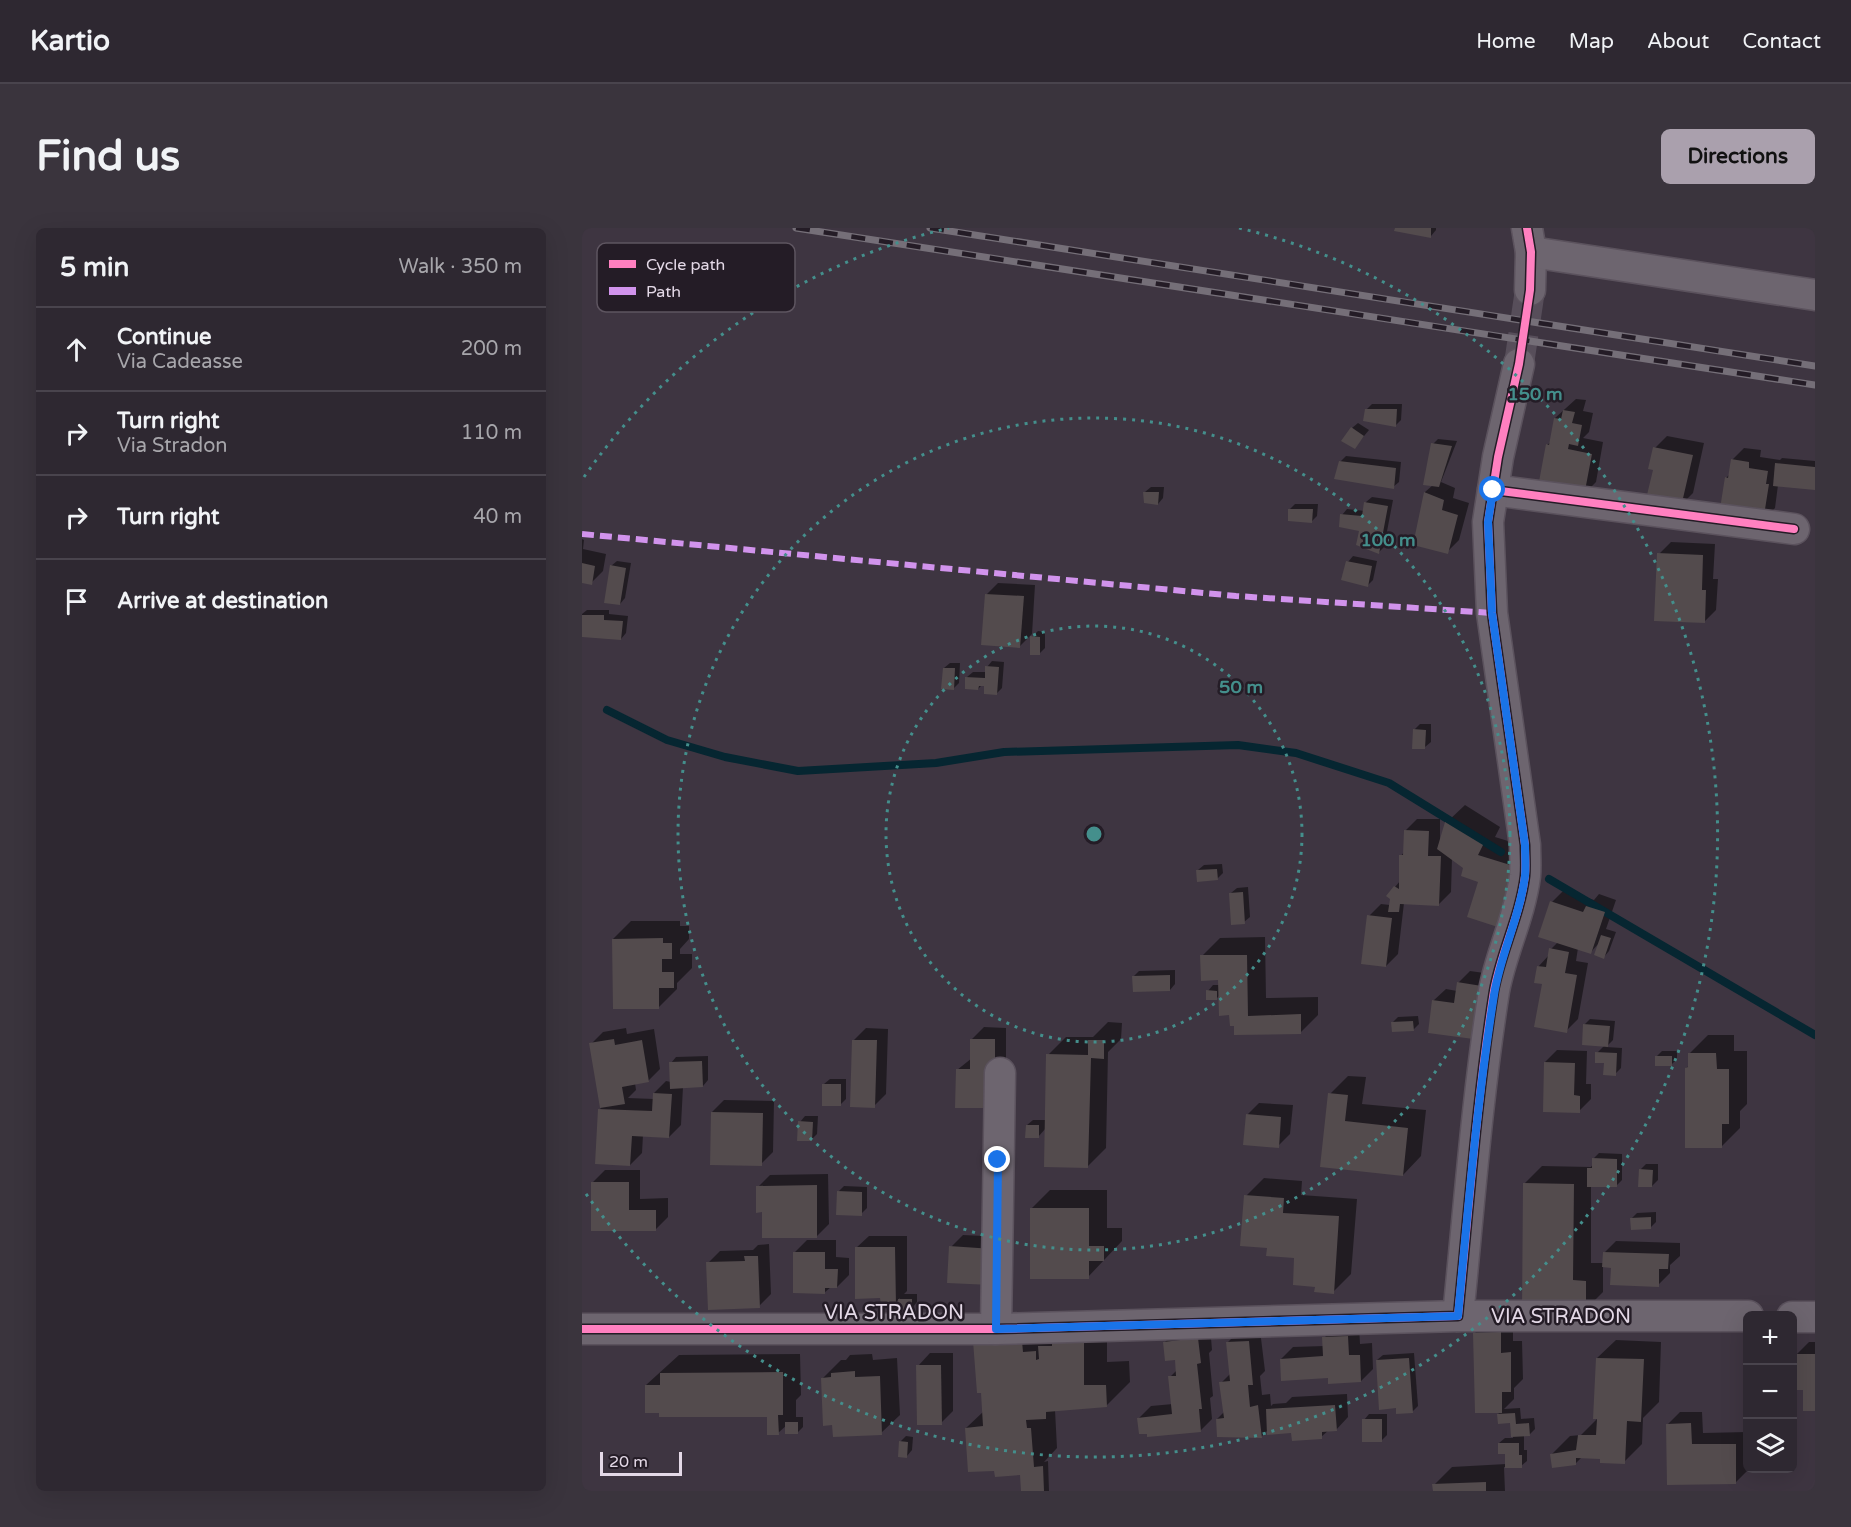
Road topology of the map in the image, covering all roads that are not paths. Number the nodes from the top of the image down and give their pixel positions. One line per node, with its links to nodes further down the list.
1 (1529, 240): 2 (street); 3 (street)
2 (1530, 290)
3 (1815, 295)
4 (1519, 364): 5 (street)
5 (1493, 490): 6 (street); 8 (street)
6 (1794, 529)
7 (1000, 1073): 13 (street)
8 (1458, 1316): 9 (street, VIA STRADON); 13 (street, VIA STRADON)
9 (1743, 1316)
10 (1797, 1317): 11 (street)
11 (1815, 1317)
12 (582, 1329): 13 (street, VIA STRADON)
13 (996, 1329)

